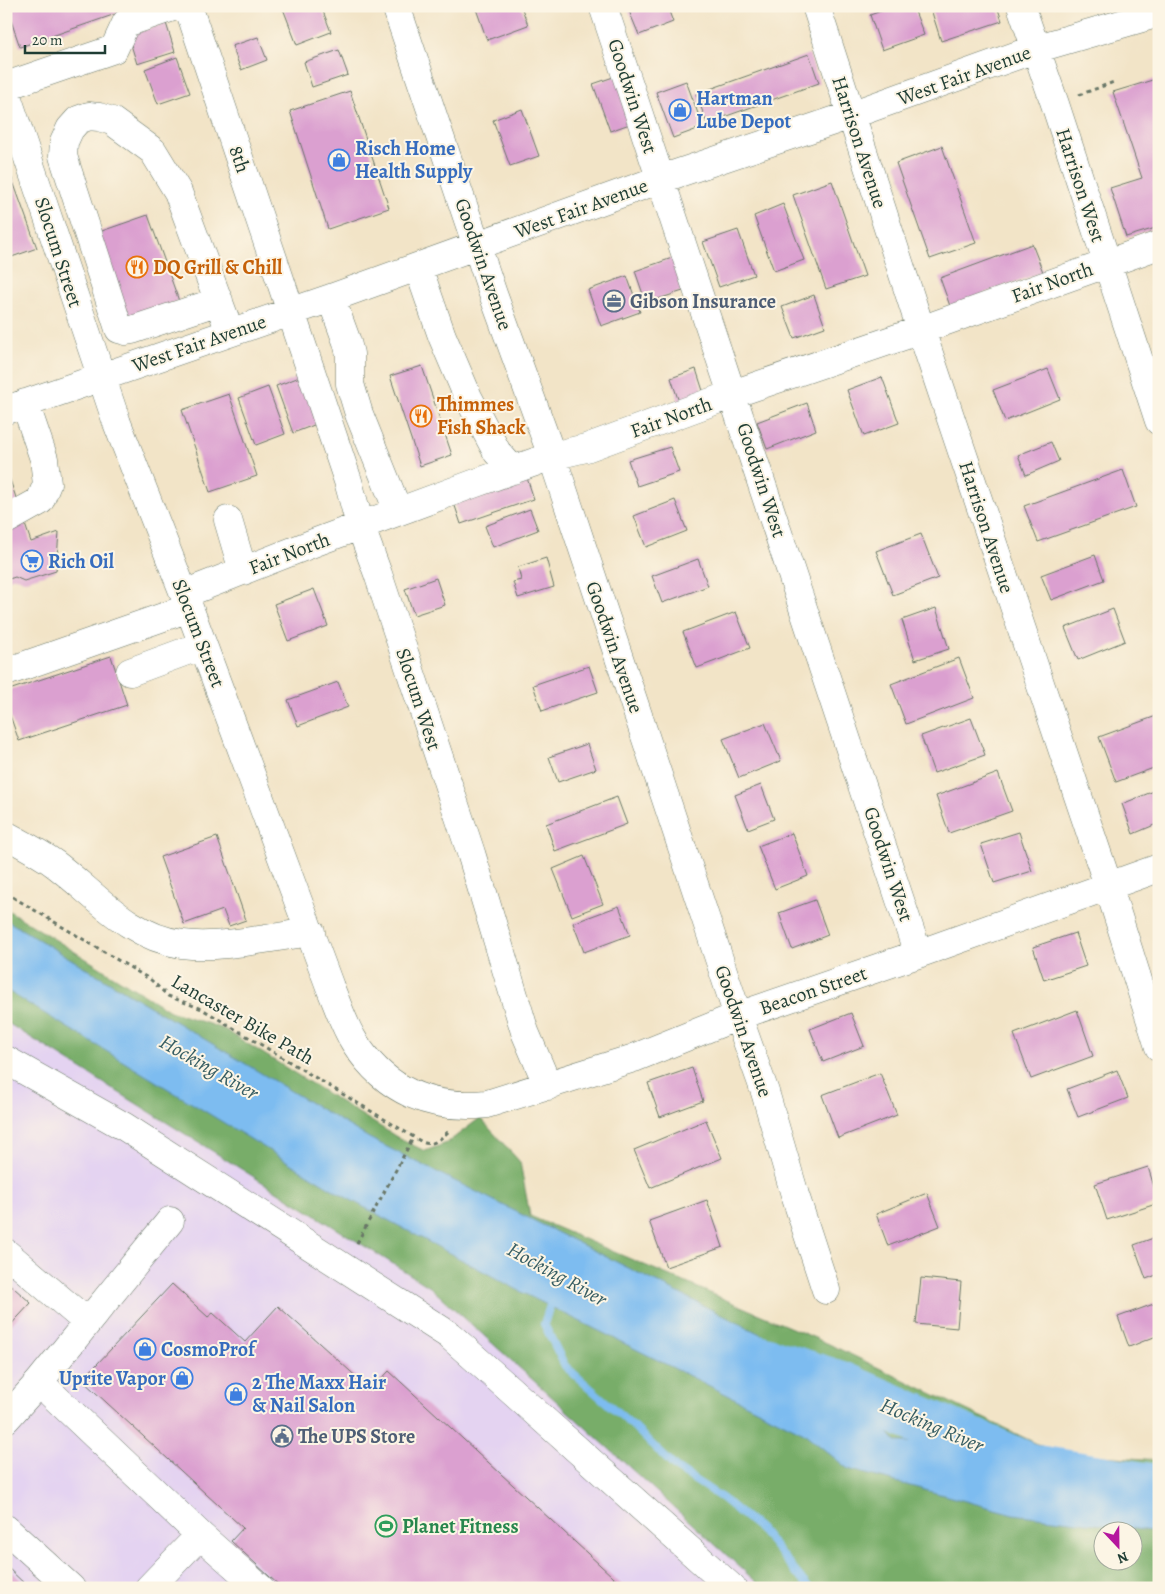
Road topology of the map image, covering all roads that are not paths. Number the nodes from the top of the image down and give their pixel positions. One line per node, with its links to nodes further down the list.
1 (176, 6): 9 (street)
2 (188, 6): 19 (street, 8th)
3 (396, 6): 14 (street, Goodwin Avenue)
4 (604, 6): 12 (street, Goodwin West)
5 (816, 6): 11 (street, Harrison Avenue)
6 (1021, 6): 8 (street, Harrison West)
7 (1159, 13): 8 (street, West Fair Avenue)
8 (1035, 49): 11 (street, West Fair Avenue); 15 (street, Harrison West)
9 (6, 86)
10 (6, 92): 22 (street, Slocum Street)
11 (851, 115): 12 (street, West Fair Avenue); 20 (street, Harrison Avenue)
12 (661, 179): 14 (street, West Fair Avenue); 23 (street, Goodwin West)
13 (1159, 245): 15 (street, Fair North)
14 (477, 246): 16 (street, West Fair Avenue); 26 (street, Goodwin Avenue)
15 (1106, 263): 20 (street, Fair North); 25 (street, Harrison West)
16 (418, 267): 17 (street, West Fair Avenue); 27 (street)
17 (331, 298): 19 (street, West Fair Avenue); 28 (street)
18 (220, 301): 18 (street); 21 (street)
19 (291, 312): 21 (street, West Fair Avenue); 31 (street, Slocum West)
20 (921, 330): 23 (street, Fair North); 39 (street, Harrison Avenue)
21 (230, 332): 22 (street, West Fair Avenue)
22 (101, 376): 24 (street, West Fair Avenue); 33 (street, Slocum Street)
23 (733, 394): 26 (street, Fair North); 41 (street, Goodwin West)
24 (16, 407): 29 (street)
25 (1159, 421)
26 (552, 456): 27 (street, Fair North); 42 (street, Goodwin Avenue)
27 (514, 470): 28 (street, Fair North)
28 (398, 511): 31 (street, Fair North)
29 (6, 520)
30 (228, 520): 32 (street)
31 (360, 525): 32 (street, Fair North); 45 (street, Slocum West)
32 (244, 571): 33 (street, Fair North)
33 (187, 601): 34 (street, Slocum Street); 35 (street, Fair North)
34 (203, 645): 36 (street); 40 (street, Slocum Street)
35 (6, 672)
36 (130, 672)
37 (6, 835): 40 (street)
38 (1159, 868): 39 (street, Beacon Street)
39 (1108, 885): 41 (street, Beacon Street); 43 (street, Harrison Avenue)
40 (311, 932): 46 (street, Slocum Street)
41 (918, 954): 42 (street, Beacon Street)
42 (738, 1016): 45 (street, Beacon Street); 49 (street, Goodwin Avenue)
43 (1159, 1047)
44 (6, 1060): 58 (street)
45 (548, 1086): 46 (street, Beacon Street)
46 (466, 1106)
47 (170, 1221): 50 (street)
48 (6, 1253): 50 (street)
49 (826, 1290)
50 (87, 1322): 51 (street)
51 (39, 1382): 52 (street); 54 (street)
52 (6, 1419)
53 (6, 1530): 55 (street)
54 (200, 1535): 56 (street); 57 (street)
55 (71, 1588)
56 (149, 1588)
57 (260, 1588)
58 (732, 1588)

